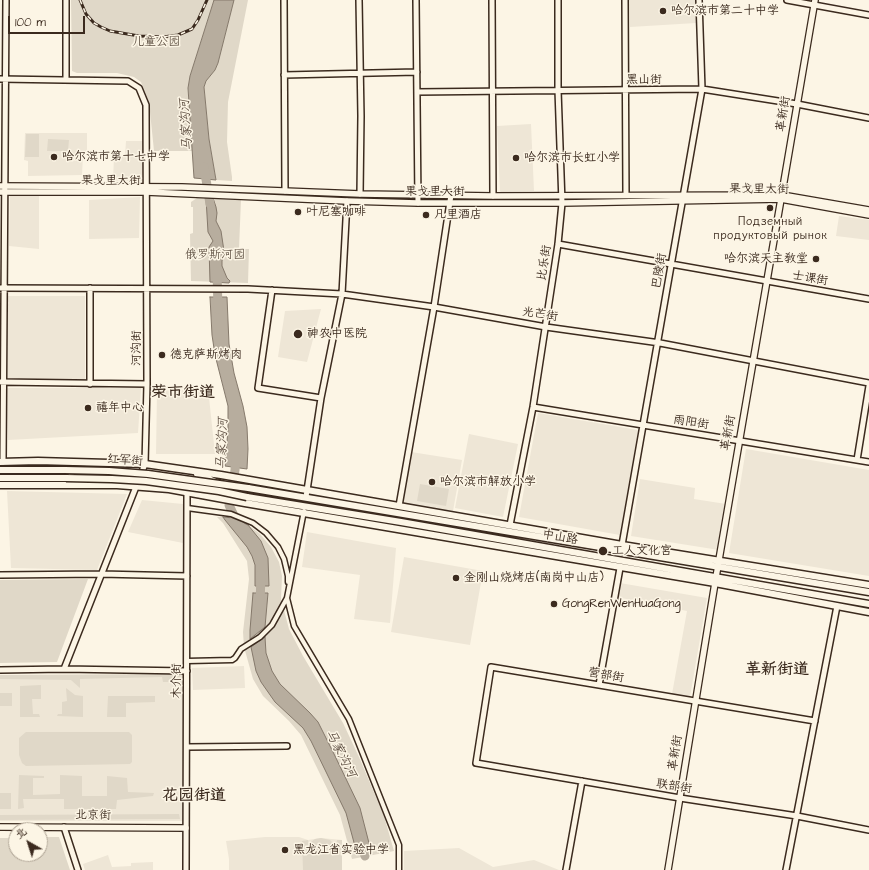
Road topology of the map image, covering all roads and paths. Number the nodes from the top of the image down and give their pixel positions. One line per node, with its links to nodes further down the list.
1 (6, 0): 16 (street)
2 (66, 0): 17 (street)
3 (284, 0): 15 (street)
4 (359, 0): 14 (street)
5 (416, 0): 13 (street)
6 (492, 0): 21 (street)
7 (558, 0): 19 (street, 比乐街)
8 (625, 0): 20 (street)
9 (699, 0): 18 (street, 巴陵街)
10 (787, 0): 11 (street)
11 (814, 2): 12 (street); 23 (main road, 革新街)
12 (869, 15)
13 (417, 72): 14 (street); 22 (street)
14 (360, 74): 15 (street); 29 (street)
15 (284, 75): 28 (street)
16 (3, 79): 17 (street, 河沟街); 25 (street)
17 (66, 80): 26 (street, 河沟街)
18 (702, 89): 20 (street, 黑山街); 23 (street, 黑山街); 36 (street, 巴陵街)
19 (558, 90): 20 (street, 黑山街); 21 (street, 黑山街); 33 (street, 比乐街)
20 (626, 90): 34 (street)
21 (493, 91): 22 (street, 黑山街); 32 (street)
22 (417, 92): 30 (street)
23 (797, 104): 24 (street, 黑山街); 35 (main road, 革新街)
24 (869, 118)
25 (2, 189): 26 (main road, 果戈里大街); 46 (street)
26 (146, 189): 27 (main road, 果戈里大街); 48 (street, 河沟街)
27 (193, 191): 28 (main road, 果戈里大街); 37 (main road, 果戈里大街)
28 (285, 191): 29 (main road, 果戈里大街)
29 (360, 194): 30 (main road, 果戈里大街)
30 (418, 195): 31 (main road, 果戈里大街); 38 (street)
31 (451, 195): 32 (main road, 果戈里大街); 39 (street)
32 (494, 196): 33 (main road, 果戈里大街)
33 (562, 196): 34 (main road, 果戈里大街); 40 (street, 比乐街)
34 (626, 196): 36 (main road, 果戈里大街)
35 (782, 197): 36 (main road, 果戈里大街); 41 (main road, 果戈里大街); 42 (main road, 果戈里大街); 45 (main road, 革新街)
36 (683, 198): 40 (main road, 果戈里大街); 44 (street, 巴陵街)
37 (347, 201): 38 (main road, 果戈里大街); 50 (street)
38 (418, 203): 39 (main road, 果戈里大街)
39 (451, 203): 40 (main road, 果戈里大街); 52 (street)
40 (562, 203): 43 (street, 比乐街)
41 (869, 210)
42 (869, 215)
43 (558, 244): 44 (street, 士课街); 53 (street, 比乐街)
44 (671, 264): 45 (street, 士课街); 54 (street, 巴陵街)
45 (767, 281): 51 (street, 士课街); 55 (main road, 革新街)
46 (2, 288): 47 (street, 光芒街); 56 (street)
47 (90, 288): 48 (street, 光芒街); 58 (street)
48 (146, 288): 49 (street, 光芒街); 59 (street, 河沟街)
49 (272, 290): 50 (street, 光芒街); 61 (street)
50 (342, 294): 52 (street, 光芒街); 61 (street)
51 (869, 299)
52 (434, 307): 53 (street, 光芒街); 83 (street)
53 (546, 327): 54 (street, 光芒街); 62 (street, 比乐街)
54 (658, 343): 55 (street, 光芒街); 63 (street, 巴陵街)
55 (753, 361): 57 (street, 光芒街); 64 (main road, 革新街)
56 (2, 382): 58 (street); 67 (street)
57 (869, 383)
58 (90, 384): 59 (street)
59 (147, 384): 69 (street, 河沟街)
60 (869, 386): 65 (street)
61 (322, 398): 78 (street)
62 (533, 407): 63 (street, 雨阳街); 86 (street, 比乐街)
63 (643, 425): 64 (street, 雨阳街); 87 (street, 巴陵街)
64 (739, 441): 65 (street, 雨阳街); 88 (main road, 革新街)
65 (857, 460): 68 (street, 雨阳街)
66 (38, 461): 67 (main road, 红军街); 69 (main road, 红军街); 71 (main road)
67 (1, 462)
68 (869, 462)
69 (145, 464): 72 (main road, 红军街); 76 (street, 河沟街)
70 (0, 470): 71 (main road, 红军街)
71 (51, 470): 74 (main road, 红军街, bridge)
72 (192, 471): 74 (main road); 78 (main road, 红军街)
73 (0, 478): 79 (main road, 红军街, bridge)
74 (220, 483): 77 (main road, 红军街, bridge)
75 (0, 485): 76 (main road, 红军街)
76 (136, 486): 80 (main road, 红军街); 90 (street, 河沟街)
77 (248, 488): 81 (main road, 中山路)
78 (307, 489): 81 (street); 83 (main road, 红军街)
79 (219, 491): 80 (main road); 82 (main road, 红军街, bridge)
80 (187, 492): 82 (main road); 84 (street, 木介街)
81 (306, 497): 88 (main road, 中山路)
82 (246, 500): 85 (main road, 中山路)
83 (399, 506): 86 (main road, 红军街)
84 (187, 508): 92 (street, 木介街); 96 (street)
85 (304, 510): 89 (main road); 93 (main road, 中山路); 96 (street)
86 (510, 525): 87 (main road, 红军街)
87 (622, 545): 88 (main road, 红军街)
88 (718, 564): 93 (main road, 革新街); 94 (main road); 95 (main road, 中山路)
89 (620, 568): 93 (main road); 104 (street)
90 (101, 574): 91 (street); 92 (street); 101 (street, 河沟街)
91 (0, 575)
92 (187, 576): 100 (street, 木介街)
93 (715, 580): 97 (main road, 中山路); 98 (main road); 105 (main road, 革新街)
94 (869, 585)
95 (869, 592)
96 (287, 598): 100 (street); 119 (street)
97 (869, 604)
98 (837, 606): 99 (main road); 106 (street)
99 (869, 612)
100 (187, 661): 103 (street, 木介街)
101 (64, 669): 102 (street); 103 (street)
102 (0, 670)
103 (187, 672): 108 (street, 木介街)
104 (599, 685): 105 (street, 营部街); 109 (street, 营部街)
105 (696, 701): 106 (street, 营部街); 111 (main road, 革新街)
106 (815, 721): 112 (street)
107 (287, 746): 108 (street)
108 (187, 747): 115 (street, 木介街)
109 (476, 763): 110 (street, 联部街)
110 (582, 781): 111 (street, 联部街); 120 (street)
111 (680, 798): 112 (street, 联部街); 121 (main road, 革新街)
112 (797, 816): 116 (street, 联部街); 122 (street)
113 (0, 826): 114 (main road, 北京街)
114 (64, 827): 115 (main road, 北京街); 117 (street)
115 (186, 828): 118 (street, 木介街)
116 (869, 830)
117 (78, 870)
118 (186, 870)
119 (399, 870)
120 (566, 870)
121 (668, 870)
122 (786, 870)

